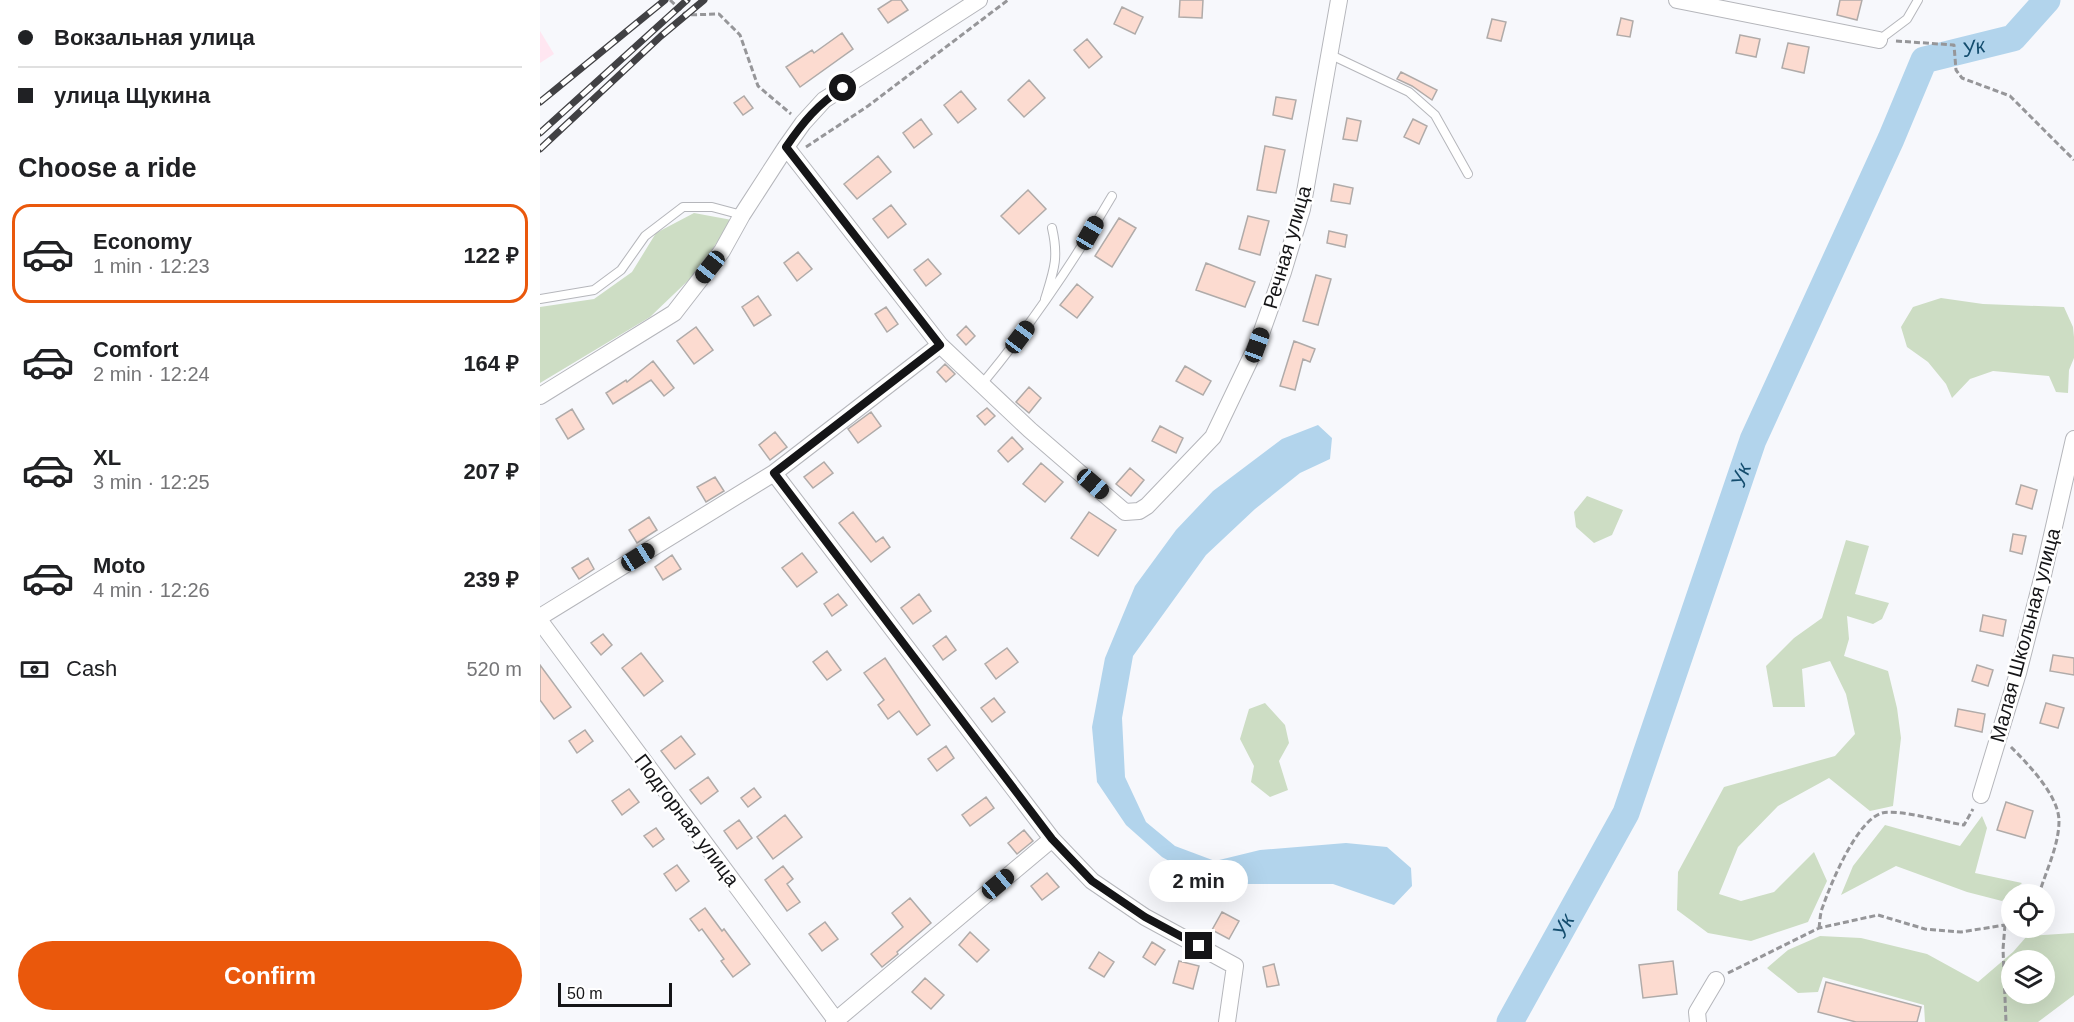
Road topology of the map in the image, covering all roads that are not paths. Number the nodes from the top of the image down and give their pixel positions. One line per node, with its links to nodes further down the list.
1 (979, 0): 7 (street)
2 (1339, 0): 6 (street, Речная улица)
3 (1677, 0): 5 (street)
4 (1918, 0): 5 (lane)
5 (1879, 40)
6 (1329, 54): 8 (lane); 15 (street, Речная улица)
7 (786, 147): 10 (street); 14 (street)
8 (1468, 174)
9 (1112, 196): 13 (lane)
10 (742, 215): 12 (lane); 16 (street)
11 (1052, 228): 13 (lane)
12 (540, 298)
13 (1042, 308): 15 (lane)
14 (940, 345): 15 (street); 18 (street)
15 (982, 384)
16 (540, 396)
17 (2074, 439): 20 (street, Малая Школьная улица)
18 (774, 473): 19 (street); 21 (street)
19 (540, 619): 23 (street, Подгорная улица)
20 (1981, 795)
21 (1052, 839): 23 (street); 24 (street)
22 (1716, 980): 25 (street)
23 (834, 1021)
24 (1227, 1022)
25 (1698, 1022)

